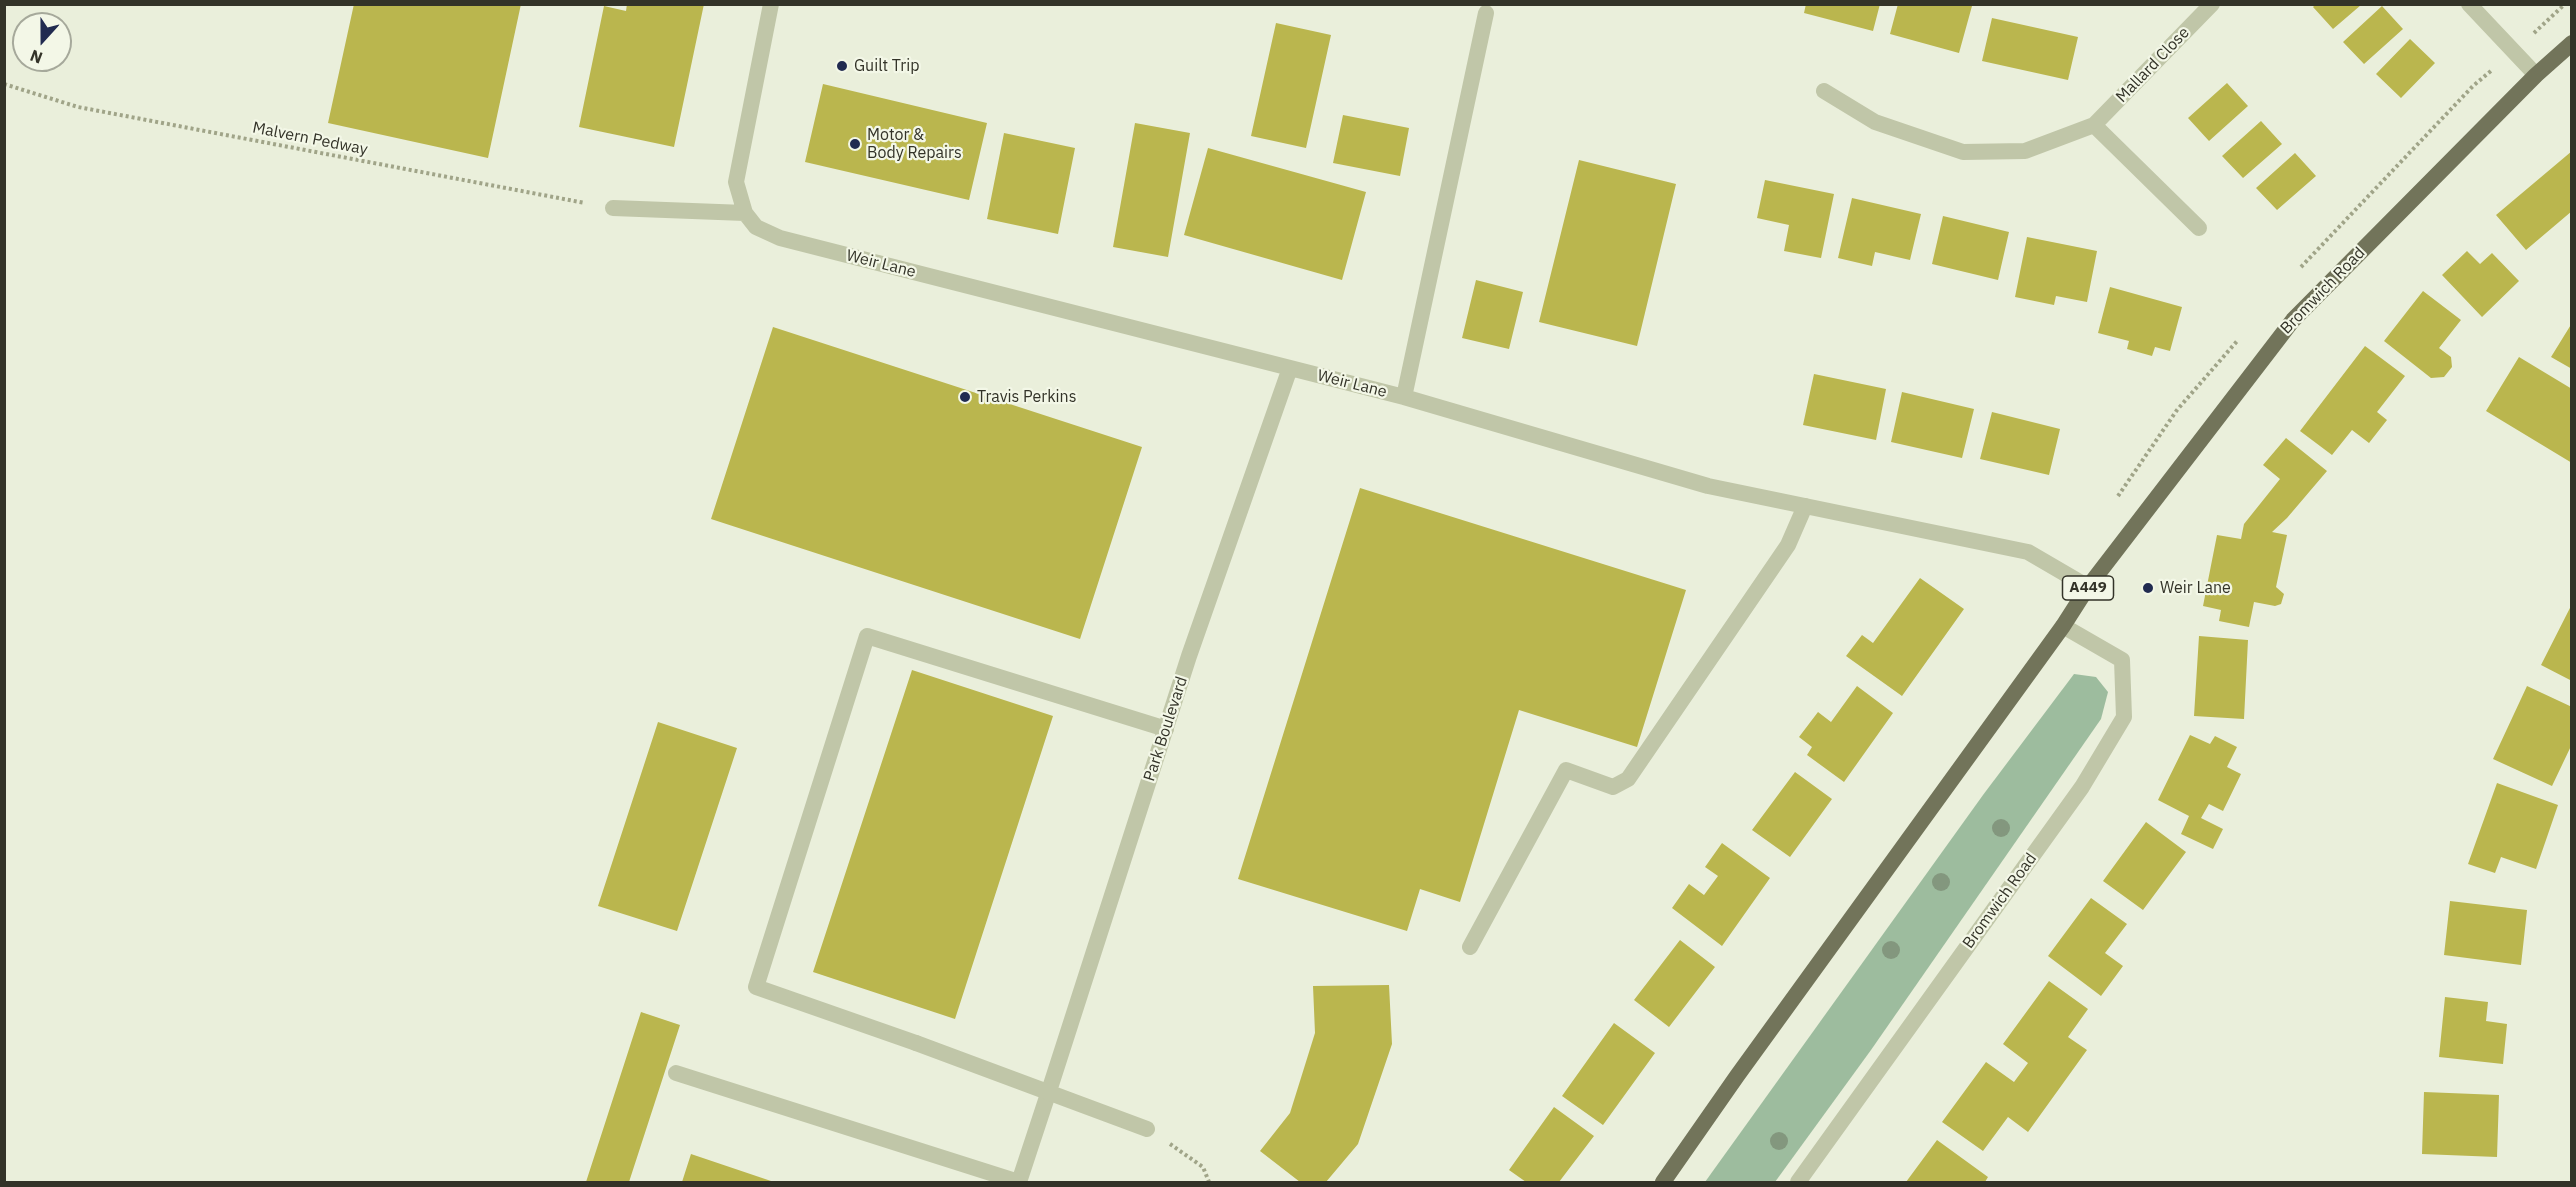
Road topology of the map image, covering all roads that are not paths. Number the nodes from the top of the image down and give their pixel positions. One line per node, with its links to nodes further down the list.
1 (771, 4): 10 (street)
2 (2212, 4): 8 (street, Mallard Close)
3 (2469, 4): 6 (street)
4 (1486, 13): 13 (street)
5 (2571, 43): 6 (main road, Bromwich Road / A449)
6 (2536, 75): 15 (main road, Bromwich Road / A449)
7 (1824, 91): 8 (street, Mallard Close)
8 (2094, 125): 11 (street)
9 (613, 208): 10 (street)
10 (745, 213): 12 (street, Weir Lane)
11 (2199, 228)
12 (1290, 368): 13 (street, Weir Lane); 17 (street, Park Boulevard)
13 (1404, 397): 14 (street, Weir Lane)
14 (1805, 506): 15 (street, Weir Lane); 18 (street)
15 (2088, 587): 16 (main road, Bromwich Road / A449)
16 (2063, 626): 22 (main road, Bromwich Road / A449); 23 (street, Bromwich Road)
17 (1166, 729): 20 (street, Park Boulevard); 20 (street)
18 (1470, 948)
19 (676, 1072): 20 (street, Park Boulevard)
20 (1048, 1091): 21 (street)
21 (1148, 1129)
22 (1662, 1182)
23 (1797, 1182)

